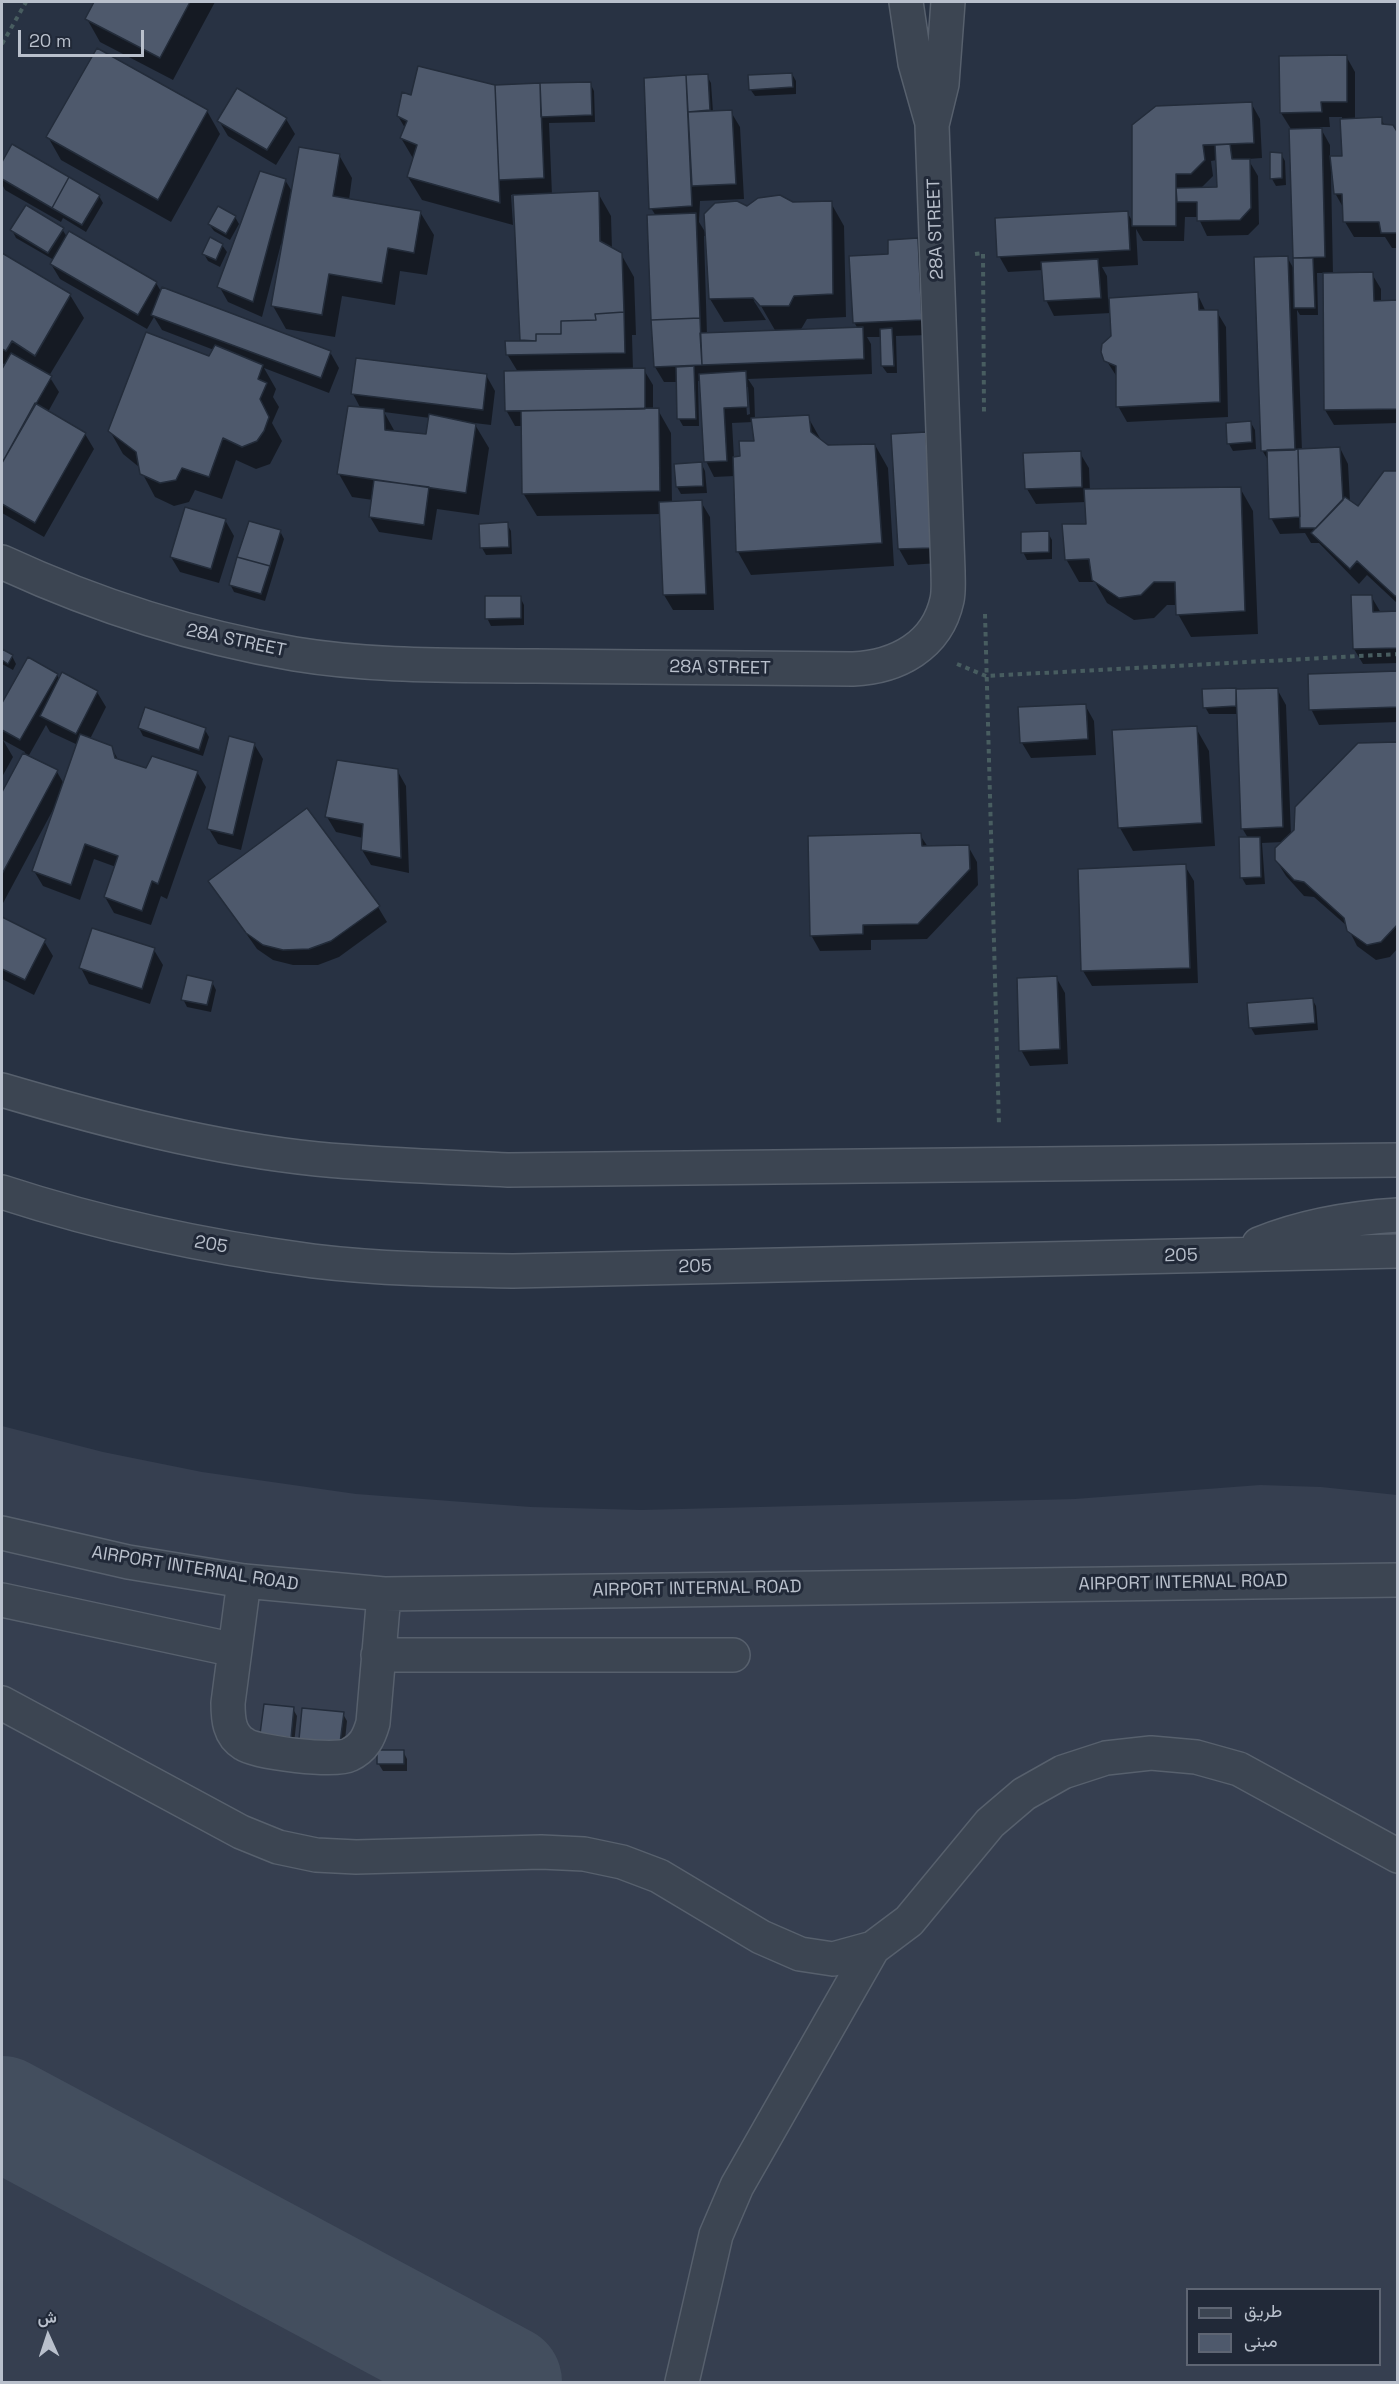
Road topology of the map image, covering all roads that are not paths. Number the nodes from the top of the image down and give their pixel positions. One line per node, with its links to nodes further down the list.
1 (906, 2): 3 (street, 28A STREET)
2 (948, 2): 3 (street, 28A STREET)
3 (933, 125): 4 (street, 28A STREET)
4 (2, 562)
5 (2, 1090): 6 (street)
6 (1398, 1160)
7 (2, 1192): 10 (street, 205)
8 (1398, 1215): 10 (street)
9 (1398, 1251): 10 (street, 205)
10 (1232, 1255)
11 (2, 1533): 13 (street, AIRPORT INTERNAL ROAD)
12 (1398, 1580): 14 (street, AIRPORT INTERNAL ROAD)
13 (244, 1581): 14 (street, AIRPORT INTERNAL ROAD); 16 (street)
14 (384, 1594): 17 (street)
15 (2, 1600): 16 (street)
16 (235, 1650): 17 (street)
17 (378, 1655): 18 (street)
18 (733, 1655)
19 (2, 1703): 21 (street)
20 (1398, 1856): 21 (street)
21 (873, 1948): 22 (street)
22 (682, 2382)

